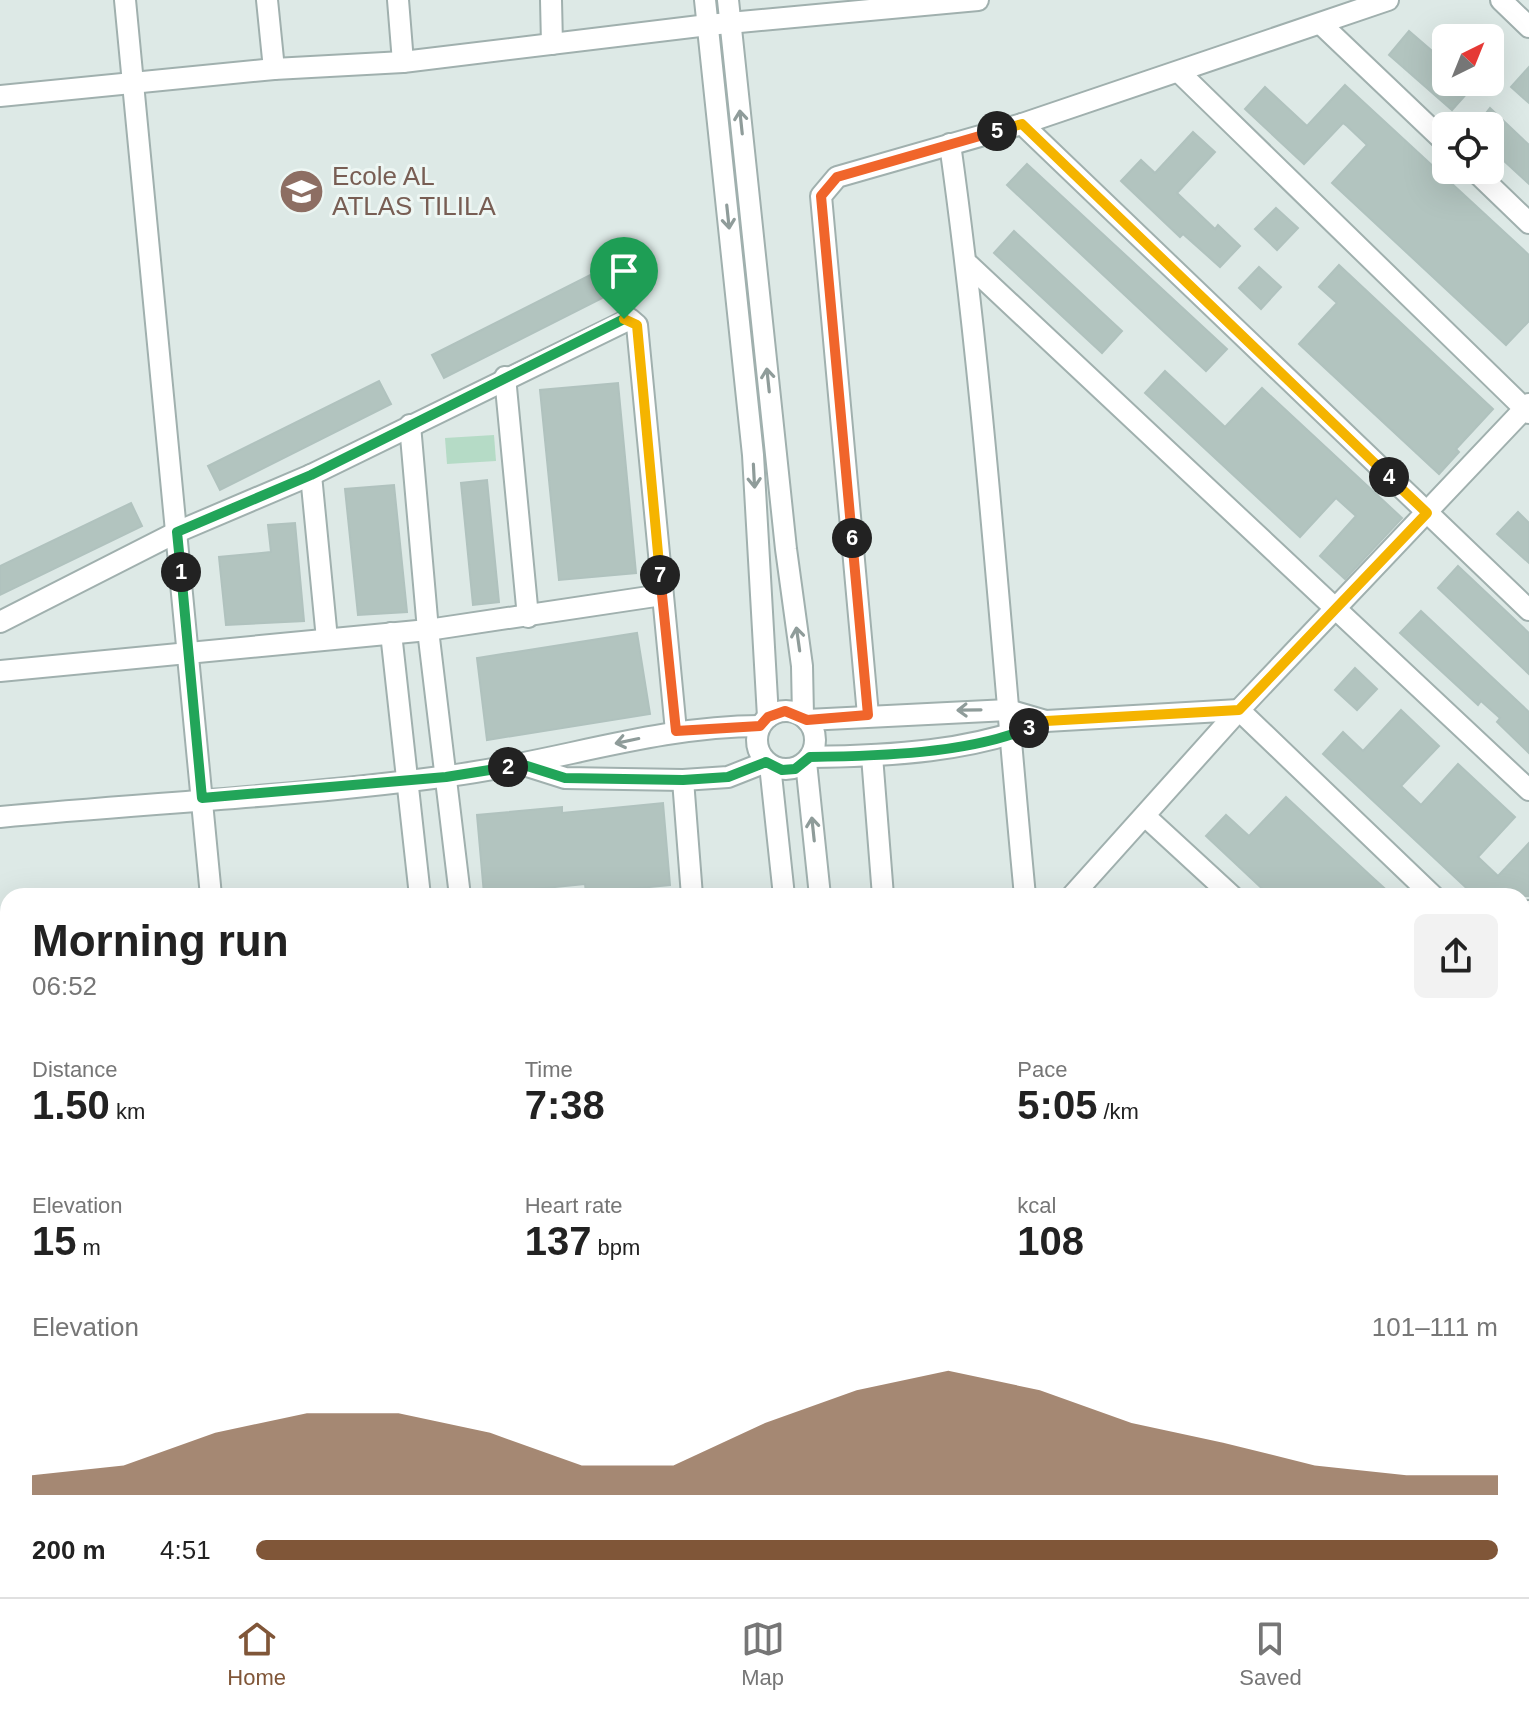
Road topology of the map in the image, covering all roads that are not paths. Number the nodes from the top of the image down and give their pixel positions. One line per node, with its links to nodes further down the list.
1 (125, 0): 20 (street)
2 (267, 0): 18 (street)
3 (398, 0): 17 (street)
4 (551, 0): 16 (street)
5 (705, 0): 14 (street)
6 (728, 0): 12 (street)
7 (978, 0): 10 (street)
8 (1388, 0): 13 (street)
9 (1501, 0): 15 (street)
10 (930, 2): 11 (street)
11 (834, 7): 12 (street)
12 (731, 24): 14 (street); 47 (street, one-way to 12)
13 (1321, 24): 19 (street); 23 (street)
14 (708, 25): 16 (street); 49 (street, one-way to 49)
15 (1529, 27)
16 (552, 44): 17 (street)
17 (403, 62): 18 (street)
18 (274, 69): 20 (street)
19 (1179, 72): 22 (street); 29 (street)
20 (133, 85): 21 (street); 33 (street)
21 (0, 96)
22 (1022, 124): 24 (street); 32 (street)
23 (1432, 130)
24 (950, 144): 27 (street); 46 (street)
25 (1489, 184): 26 (street)
26 (1529, 223)
27 (969, 265): 36 (street); 44 (street)
28 (505, 377): 30 (street); 34 (street); 37 (street)
29 (1528, 409): 32 (street)
30 (410, 425): 31 (street); 39 (street)
31 (311, 475): 33 (street); 41 (street)
32 (1427, 513): 35 (street); 36 (street)
33 (177, 532): 38 (street); 42 (street)
34 (662, 595): 37 (street); 50 (street)
35 (1529, 610)
36 (1336, 612): 45 (street); 59 (street)
37 (528, 617): 39 (street)
38 (0, 622)
39 (428, 630): 40 (street); 56 (street)
40 (391, 633): 41 (street); 57 (street)
41 (327, 639): 42 (street)
42 (189, 651): 43 (street); 60 (street)
43 (0, 671)
44 (1008, 710): 46 (street, one-way to 46); 48 (street); 51 (street)
45 (1239, 710): 48 (street); 61 (street); 73 (street)
46 (868, 715): 47 (street)
47 (805, 718): 49 (street); 53 (street)
48 (1046, 721): 51 (street)
49 (764, 722): 50 (street); 54 (street)
50 (676, 731): 55 (street, one-way to 55)
51 (1008, 737): 52 (street); 70 (street)
52 (872, 756): 53 (street); 69 (street)
53 (808, 760): 54 (street); 68 (street, one-way to 53)
54 (768, 764): 58 (street); 67 (street)
55 (524, 765): 56 (street); 58 (street)
56 (446, 777): 57 (street); 65 (street)
57 (406, 780): 60 (street); 64 (street)
58 (683, 780): 66 (street)
59 (1529, 790)
60 (202, 798): 62 (street); 63 (street)
61 (1145, 816): 71 (street); 72 (street)
62 (0, 817)
63 (210, 888)
64 (419, 888)
65 (459, 888)
66 (691, 888)
67 (783, 888)
68 (819, 888)
69 (882, 888)
70 (1024, 888)
71 (1079, 888)
72 (1223, 888)
73 (1425, 888)

